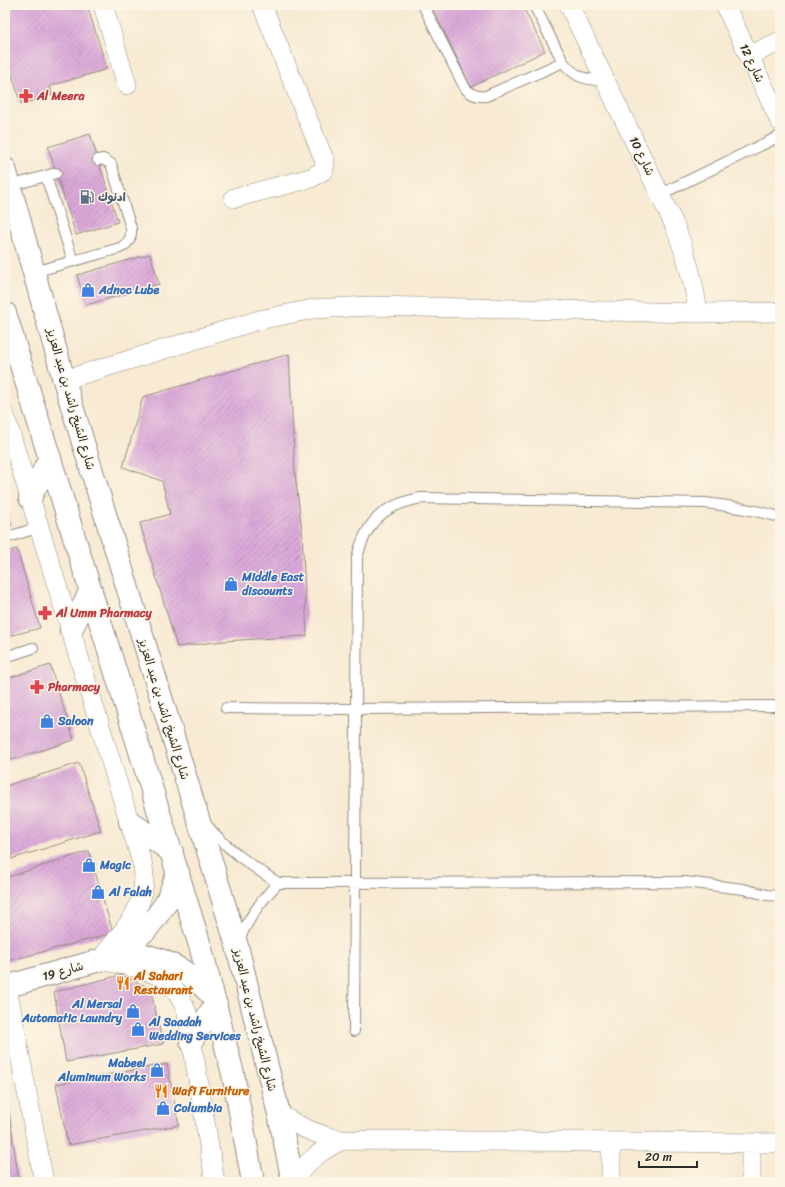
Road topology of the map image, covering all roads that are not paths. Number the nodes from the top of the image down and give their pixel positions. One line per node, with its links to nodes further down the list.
1 (104, 5): 11 (street)
2 (262, 5): 19 (street)
3 (423, 5): 9 (lane)
4 (534, 5): 9 (lane)
5 (569, 5): 10 (street, شارع 10)
6 (725, 5): 8 (street, شارع 12)
7 (780, 41): 8 (street)
8 (749, 56): 12 (street, شارع 12)
9 (563, 62): 10 (lane)
10 (606, 81): 18 (street, شارع 10)
11 (127, 85)
12 (780, 121)
13 (780, 136): 18 (lane)
14 (98, 160): 20 (lane)
15 (56, 173): 16 (lane)
16 (46, 176): 17 (lane); 20 (lane)
17 (7, 178): 21 (main road, شارع الشيخ راشد بن عبد العزيز)
18 (661, 194): 22 (street, شارع 10)
19 (234, 198)
20 (73, 261): 21 (lane)
21 (34, 272): 25 (main road, شارع الشيخ راشد بن عبد العزيز)
22 (698, 312): 23 (street); 25 (street)
23 (780, 312)
24 (5, 313): 27 (main road)
25 (64, 380): 39 (main road, شارع الشيخ راشد بن عبد العزيز)
26 (5, 416): 28 (street)
27 (50, 458): 28 (main road); 32 (main road)
28 (30, 498): 30 (street)
29 (780, 517): 38 (lane)
30 (40, 527): 31 (lane); 33 (street)
31 (5, 538)
32 (91, 590): 33 (main road); 41 (main road)
33 (71, 630): 40 (street)
34 (33, 648): 35 (lane)
35 (5, 657)
36 (780, 706): 38 (lane)
37 (226, 708): 38 (lane)
38 (356, 709): 42 (lane)
39 (194, 810): 43 (lane); 45 (main road, شارع الشيخ راشد بن عبد العزيز)
40 (130, 822): 41 (main road); 47 (street)
41 (175, 862): 46 (main road, شارع 19); 49 (main road)
42 (354, 882): 43 (lane); 44 (lane); 50 (lane)
43 (278, 883): 45 (lane)
44 (780, 896)
45 (237, 946): 52 (main road, شارع الشيخ راشد بن عبد العزيز)
46 (120, 950): 47 (main road, شارع 19); 49 (main road)
47 (100, 960): 48 (main road, شارع 19); 51 (street)
48 (6, 987): 57 (street)
49 (214, 1000): 51 (main road); 59 (main road)
50 (354, 1031)
51 (191, 1041): 58 (street)
52 (279, 1114): 53 (street); 60 (main road, شارع الشيخ راشد بن عبد العزيز)
53 (342, 1140): 54 (street); 60 (street)
54 (611, 1142): 55 (street); 61 (street)
55 (751, 1143): 56 (street); 62 (street)
56 (780, 1143)
57 (44, 1182)
58 (215, 1182)
59 (253, 1182)
60 (293, 1182)
61 (610, 1182)
62 (751, 1182)

